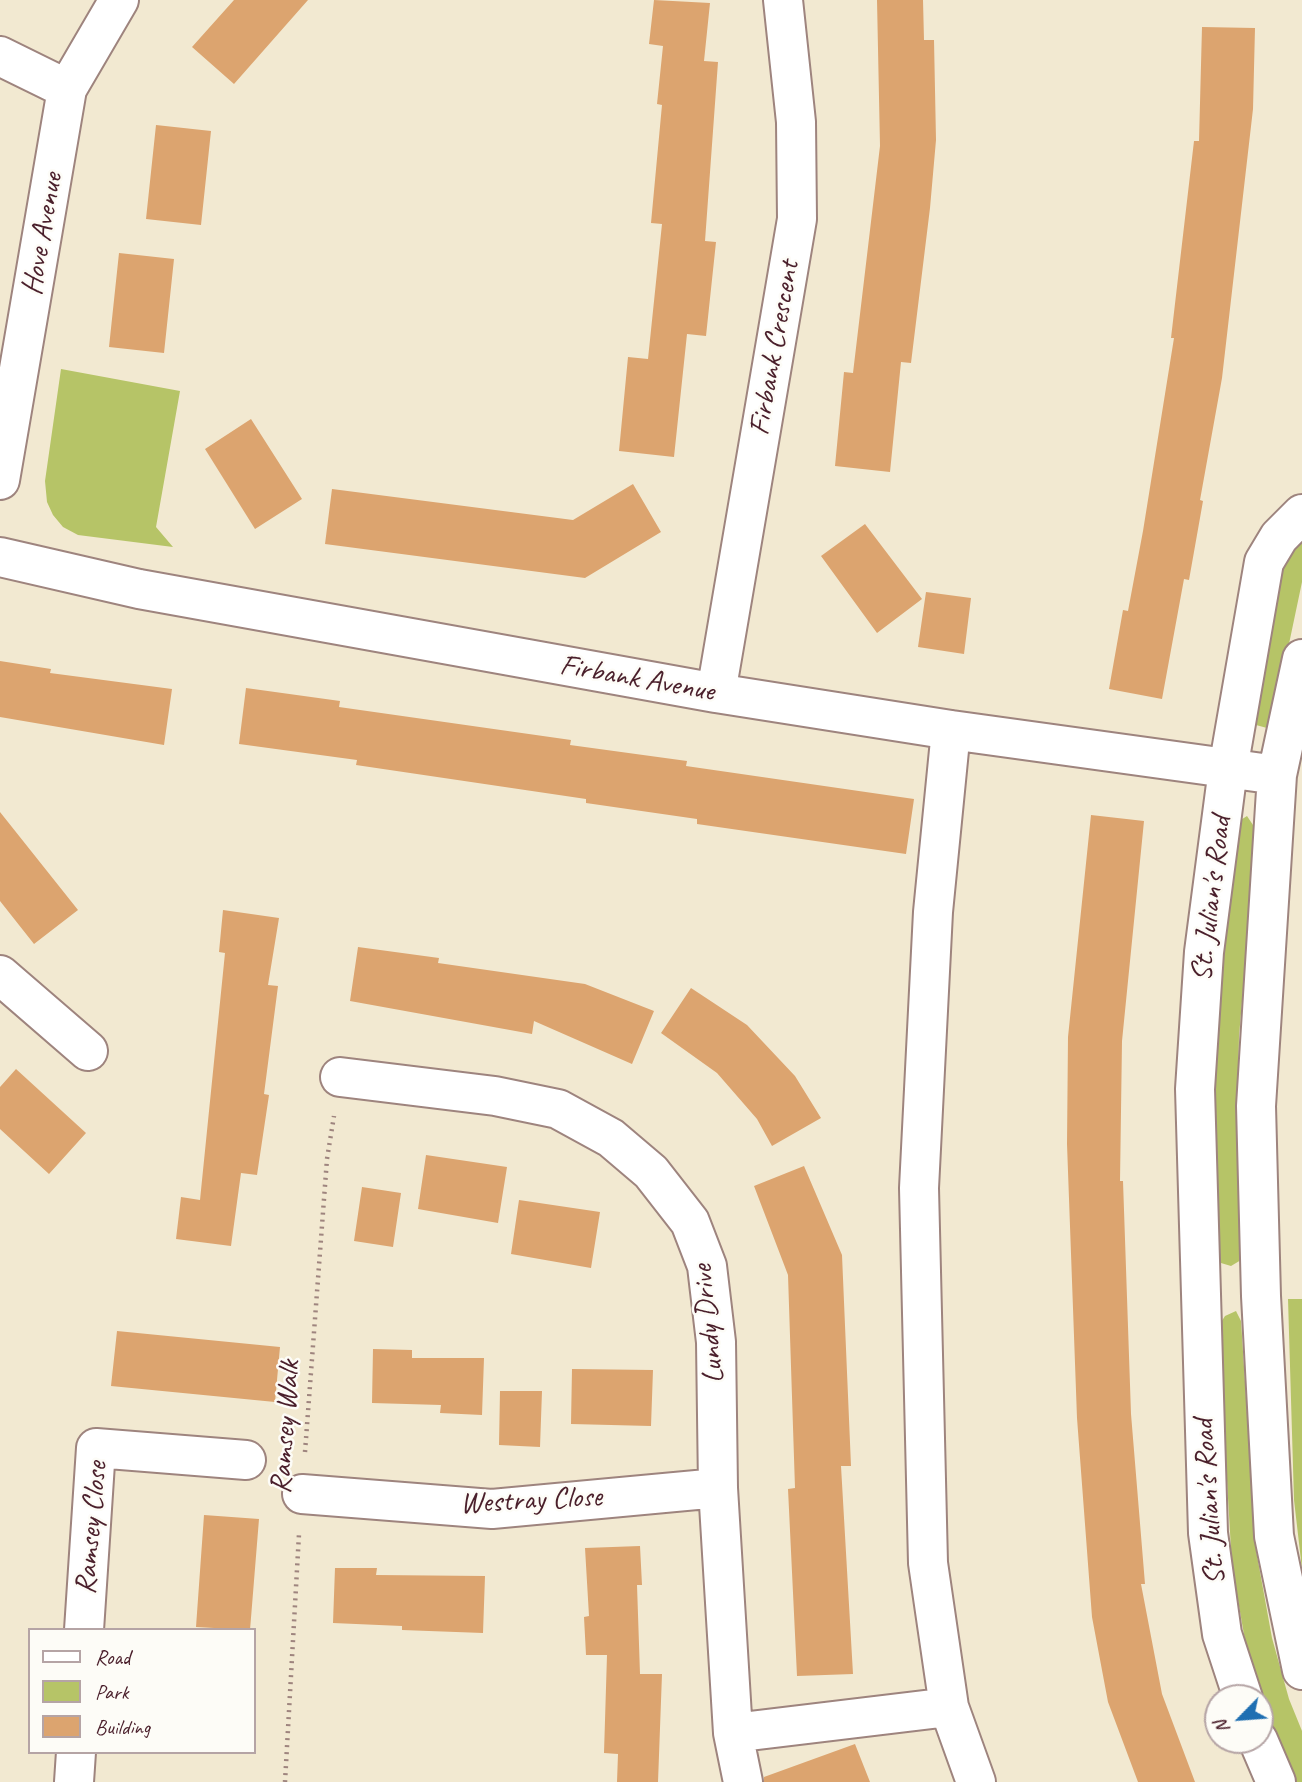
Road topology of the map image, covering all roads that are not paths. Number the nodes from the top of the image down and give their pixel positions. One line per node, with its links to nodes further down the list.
1 (119, 0): 4 (street, Hove Avenue)
2 (783, 0): 9 (street, Firbank Crescent)
3 (0, 56): 4 (street)
4 (67, 89): 5 (street, Hove Avenue)
5 (0, 480)
6 (1302, 514): 11 (street, St. Julian's Road)
7 (0, 558): 9 (street, Firbank Avenue)
8 (1302, 659): 12 (street, St. Julian's Road)
9 (716, 693): 10 (street, Firbank Avenue)
10 (951, 730): 11 (street, Firbank Avenue); 24 (street)
11 (1228, 769): 12 (street, Firbank Avenue); 17 (street, St. Julian's Road)
12 (1277, 775): 16 (street, St. Julian's Road)
13 (0, 975): 14 (street)
14 (89, 1051)
15 (340, 1077): 19 (street, Lundy Drive)
16 (1261, 1296): 17 (street); 22 (street, St. Julian's Road)
17 (1201, 1303): 23 (street, St. Julian's Road)
18 (246, 1460): 21 (street, Ramsey Close)
19 (718, 1488): 20 (street, Westray Close); 25 (street, Lundy Drive)
20 (302, 1494)
21 (84, 1628)
22 (1302, 1670)
23 (1238, 1684)
24 (949, 1707): 25 (street); 30 (street)
25 (733, 1733): 29 (street, Lundy Drive)
26 (76, 1754): 28 (street)
27 (1264, 1754): 31 (street)
28 (74, 1782)
29 (743, 1782)
30 (976, 1782)
31 (1276, 1782)

